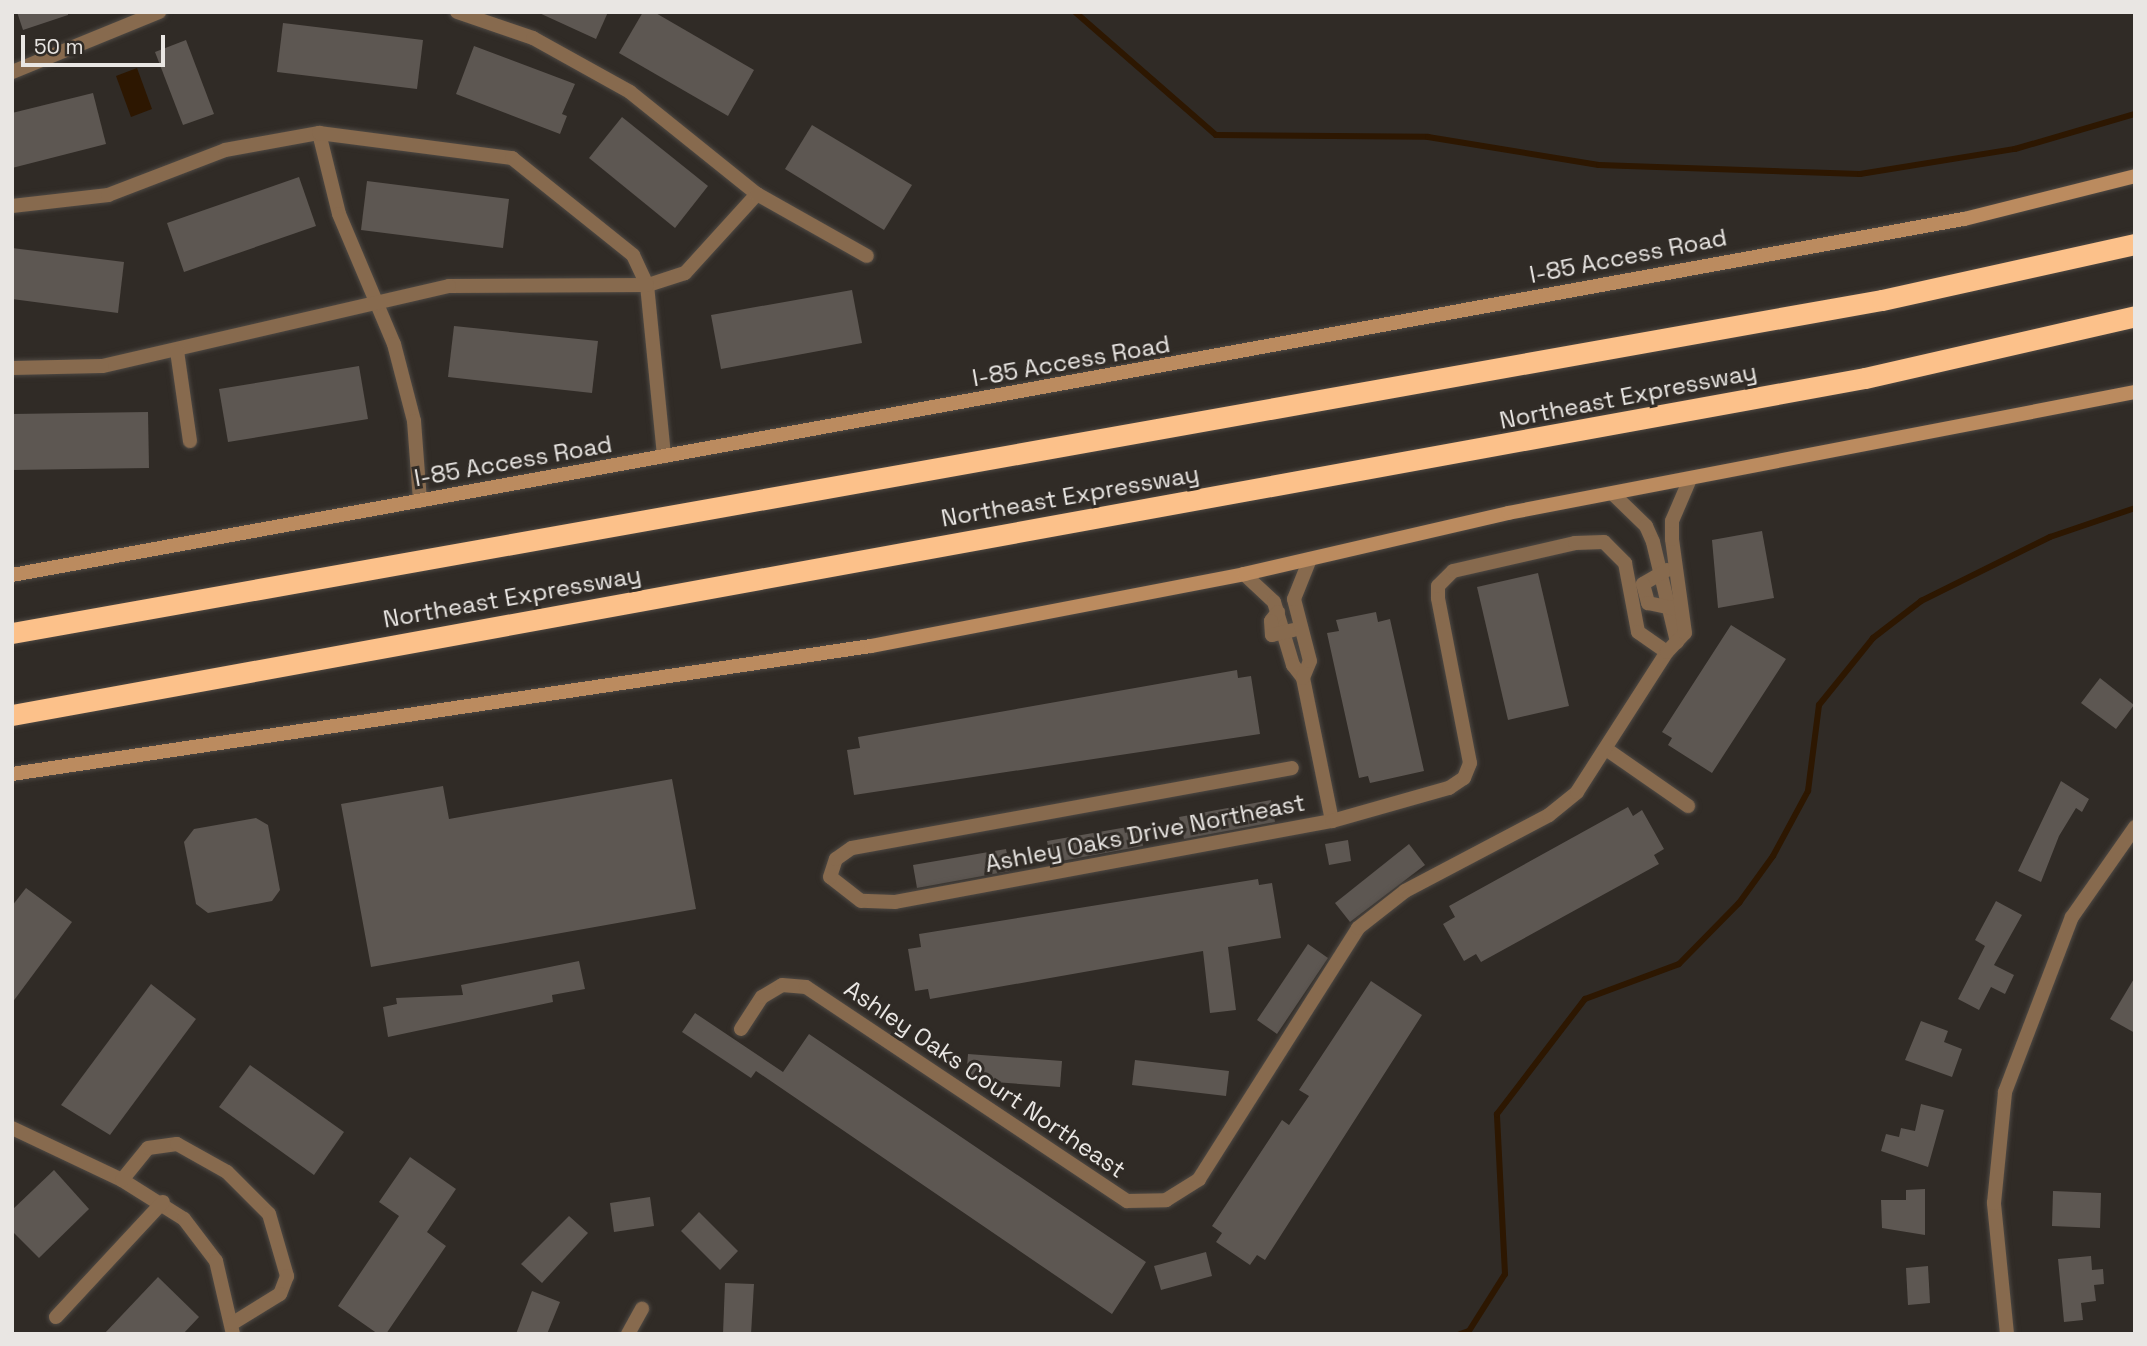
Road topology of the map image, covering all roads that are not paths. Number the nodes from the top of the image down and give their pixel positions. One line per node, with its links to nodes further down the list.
1 (159, 12): 3 (street)
2 (457, 12): 7 (street)
3 (133, 17): 4 (street)
4 (12, 72)
5 (319, 133): 8 (street); 11 (street); 12 (street)
6 (2135, 176): 18 (main road, I-85 Access Road)
7 (757, 194): 10 (street); 11 (street)
8 (12, 206)
9 (2135, 244): 30 (highway, Northeast Expressway)
10 (867, 256)
11 (647, 285): 12 (street); 18 (street)
12 (374, 299): 14 (street); 21 (street)
13 (2135, 316): 34 (highway, Northeast Expressway)
14 (177, 351): 15 (street); 17 (street)
15 (12, 368)
16 (2135, 392): 19 (main road)
17 (190, 441)
18 (664, 456): 21 (main road, I-85 Access Road)
19 (1690, 479): 20 (main road); 23 (street, Ashley Oaks Court Northeast)
20 (1612, 494): 22 (main road); 24 (street)
21 (420, 501): 26 (main road, I-85 Access Road)
22 (1310, 559): 25 (main road); 29 (street, Ashley Oaks Drive Northeast)
23 (1677, 569): 24 (street); 27 (street, Ashley Oaks Court Northeast)
24 (1660, 571): 28 (street)
25 (1244, 574): 31 (street, Ashley Oaks Drive Northeast); 37 (main road)
26 (12, 575)
27 (1684, 606): 28 (street); 32 (street, Ashley Oaks Court Northeast)
28 (1666, 610): 32 (street)
29 (1301, 627): 31 (street); 33 (street, Ashley Oaks Drive Northeast)
30 (12, 633)
31 (1285, 634): 33 (street, Ashley Oaks Drive Northeast)
32 (1672, 647): 35 (street, Ashley Oaks Court Northeast); 39 (street)
33 (1303, 678): 39 (street, Ashley Oaks Drive Northeast)
34 (12, 715)
35 (1606, 749): 38 (street); 41 (street, Ashley Oaks Court Northeast)
36 (1292, 768): 39 (street, Ashley Oaks Drive Northeast)
37 (12, 774)
38 (1688, 806)
39 (1332, 821)
40 (2135, 827): 49 (street)
41 (741, 1029)
42 (12, 1128): 43 (street)
43 (122, 1181): 44 (street); 47 (street)
44 (163, 1202): 46 (street); 47 (street)
45 (642, 1309): 48 (street)
46 (56, 1317)
47 (233, 1329)
48 (628, 1334)
49 (2007, 1334)

